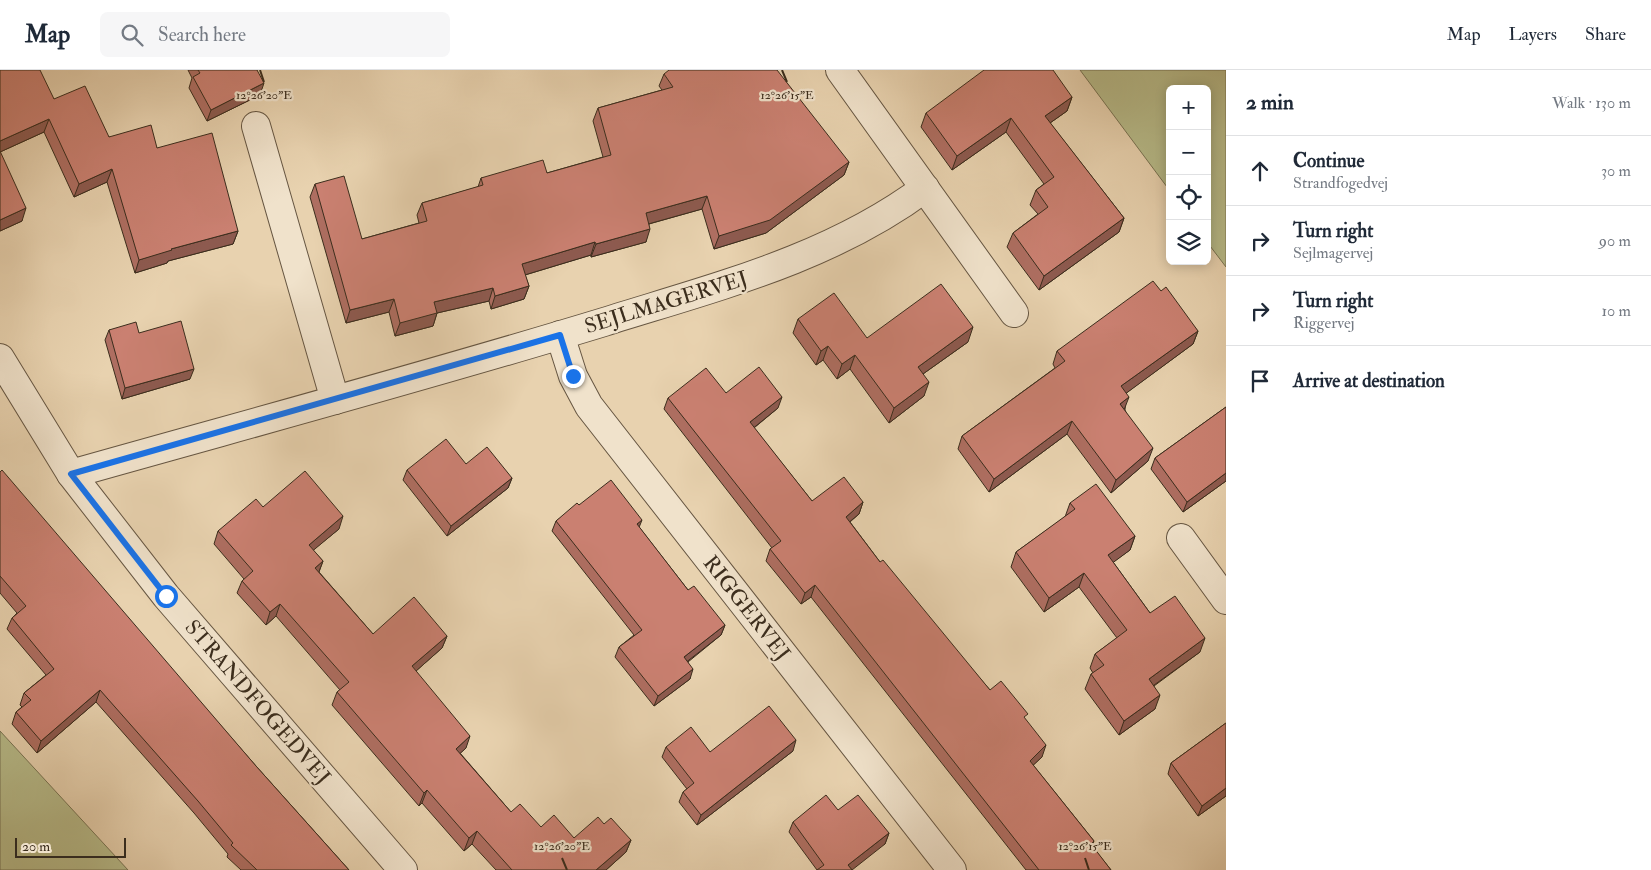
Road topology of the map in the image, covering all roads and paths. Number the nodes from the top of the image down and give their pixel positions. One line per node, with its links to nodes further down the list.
1 (840, 70): 3 (street)
2 (256, 126): 7 (street)
3 (925, 188): 4 (street); 5 (street, SEJLMAGERVEJ)
4 (1014, 313)
5 (560, 335): 7 (street, SEJLMAGERVEJ); 12 (street, RIGGERVEJ)
6 (0, 358): 8 (street, STRANDFOGEDVEJ)
7 (334, 400): 8 (street, SEJLMAGERVEJ)
8 (71, 474): 11 (street, STRANDFOGEDVEJ)
9 (1182, 538): 10 (street)
10 (1226, 600)
11 (403, 870)
12 (952, 870)

